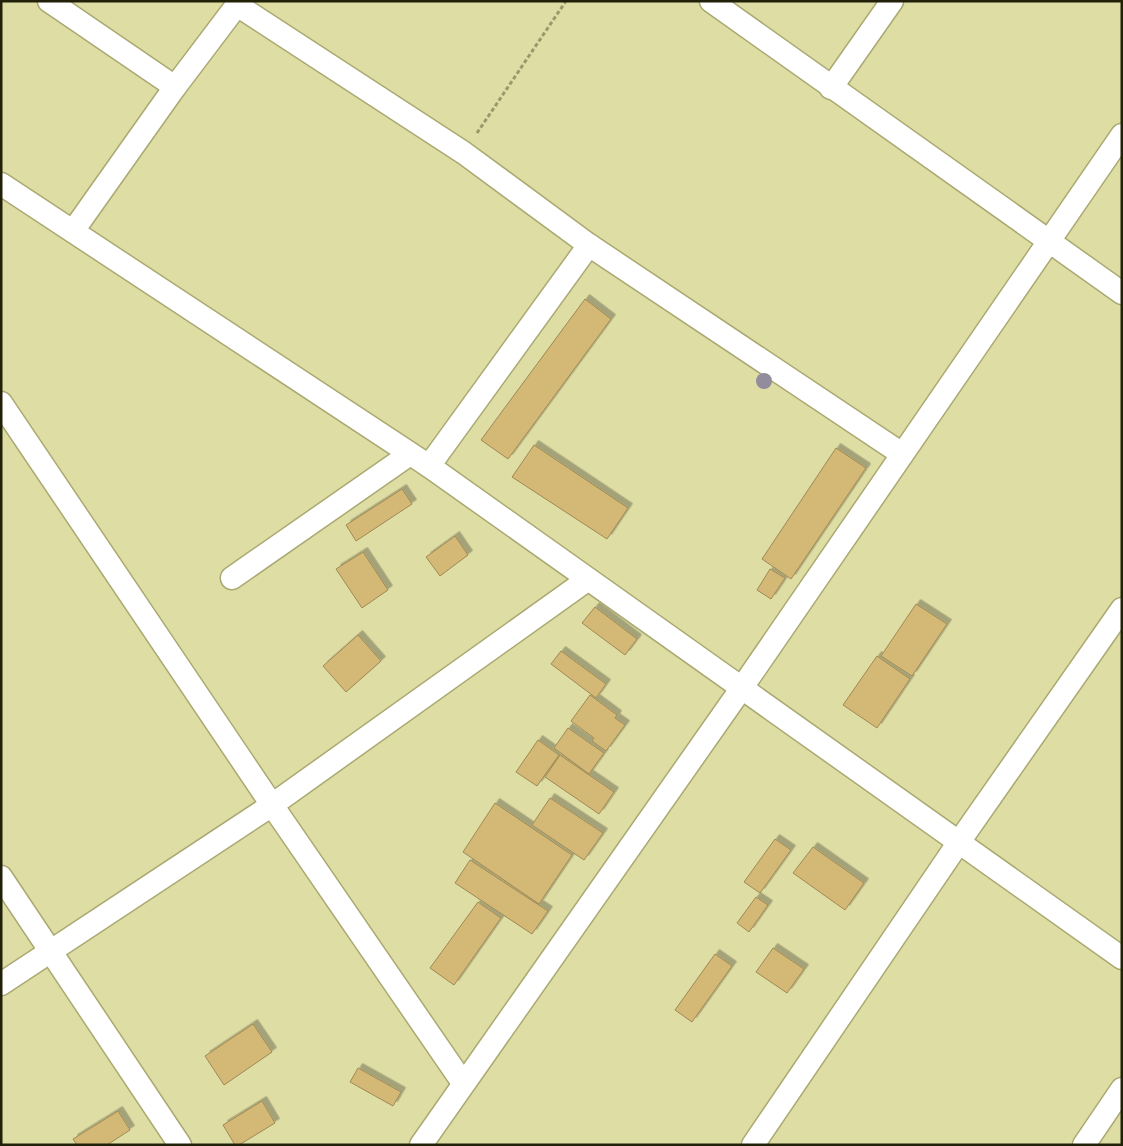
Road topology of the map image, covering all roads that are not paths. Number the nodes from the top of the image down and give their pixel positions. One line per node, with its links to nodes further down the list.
1 (50, 1): 5 (street)
2 (712, 1): 6 (street)
3 (892, 1): 6 (street)
4 (238, 3): 5 (street); 11 (street)
5 (175, 87): 9 (street)
6 (831, 88): 10 (street)
7 (1122, 136): 10 (street)
8 (1, 184): 9 (street)
9 (73, 231): 15 (street)
10 (1048, 242): 12 (street); 14 (street)
11 (589, 245): 14 (street); 15 (street)
12 (1122, 293)
13 (1, 403): 20 (street)
14 (902, 454): 19 (street)
15 (419, 460): 16 (street); 17 (street)
16 (232, 578)
17 (588, 580): 19 (street); 20 (street)
18 (1122, 609): 21 (street)
19 (741, 689): 21 (street); 26 (street)
20 (272, 805): 23 (street); 26 (street)
21 (959, 842): 24 (street); 30 (street)
22 (1, 877): 23 (street)
23 (50, 950): 25 (street); 28 (street)
24 (1122, 958)
25 (1, 984)
26 (463, 1083): 29 (street)
27 (1122, 1089): 31 (street)
28 (180, 1145)
29 (421, 1145)
30 (753, 1145)
31 (1084, 1145)

